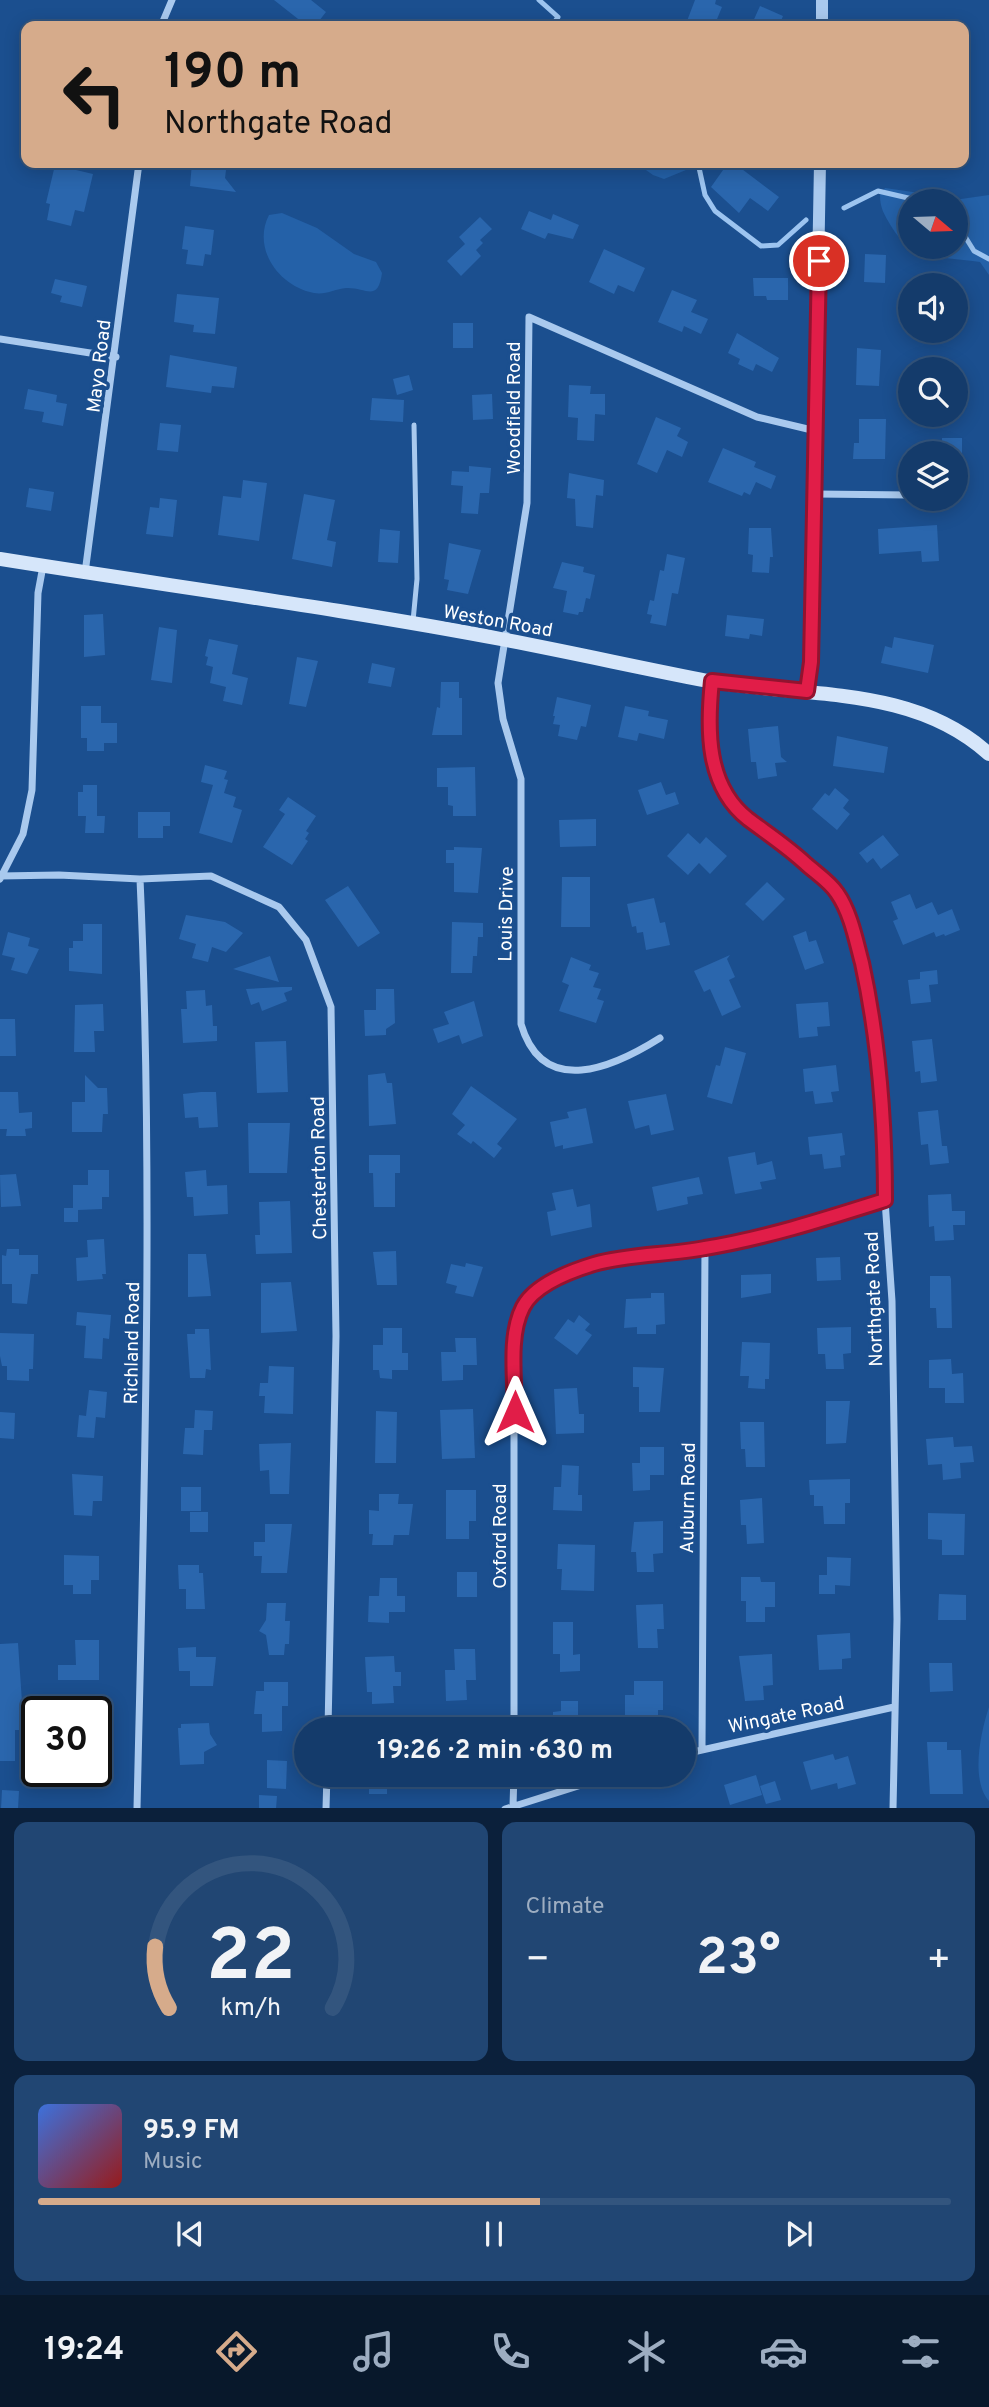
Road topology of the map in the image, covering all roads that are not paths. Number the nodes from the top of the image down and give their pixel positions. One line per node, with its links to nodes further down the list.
1 (172, 0): 3 (street)
2 (822, 0): 4 (street)
3 (163, 21)
4 (822, 21)
5 (138, 168): 8 (street, Mayo Road)
6 (820, 168): 10 (street)
7 (0, 339): 8 (street)
8 (116, 357): 15 (street, Mayo Road)
9 (414, 425): 16 (lane)
10 (816, 431): 11 (street); 17 (street, Woodfield Road)
11 (815, 494): 12 (street); 19 (street)
12 (898, 495)
13 (0, 559): 14 (main road, Weston Road)
14 (43, 566): 15 (main road, Weston Road); 21 (street)
15 (85, 573): 16 (main road, Weston Road)
16 (412, 625): 17 (main road, Weston Road)
17 (504, 640): 18 (main road, Weston Road); 23 (street, Louis Drive)
18 (712, 681): 19 (main road, Weston Road); 24 (street, Northgate Road)
19 (807, 691): 20 (main road, Weston Road)
20 (984, 750)
21 (1, 877): 22 (street, Chesterton Road)
22 (140, 879): 27 (street, Chesterton Road); 35 (street, Richland Road)
23 (660, 1038)
24 (885, 1200): 25 (street, Oxford Road); 26 (street, Northgate Road)
25 (705, 1248): 28 (street, Oxford Road); 29 (street, Auburn Road)
26 (894, 1707): 29 (street, Wingate Road); 38 (street, Northgate Road)
27 (328, 1717)
28 (514, 1717)
29 (702, 1748): 30 (street, Wingate Road)
30 (696, 1750)
31 (327, 1787): 36 (street)
32 (513, 1787): 34 (street)
33 (574, 1787): 34 (street)
34 (513, 1806): 37 (street)
35 (137, 1808)
36 (326, 1808)
37 (505, 1808)
38 (893, 1808)

